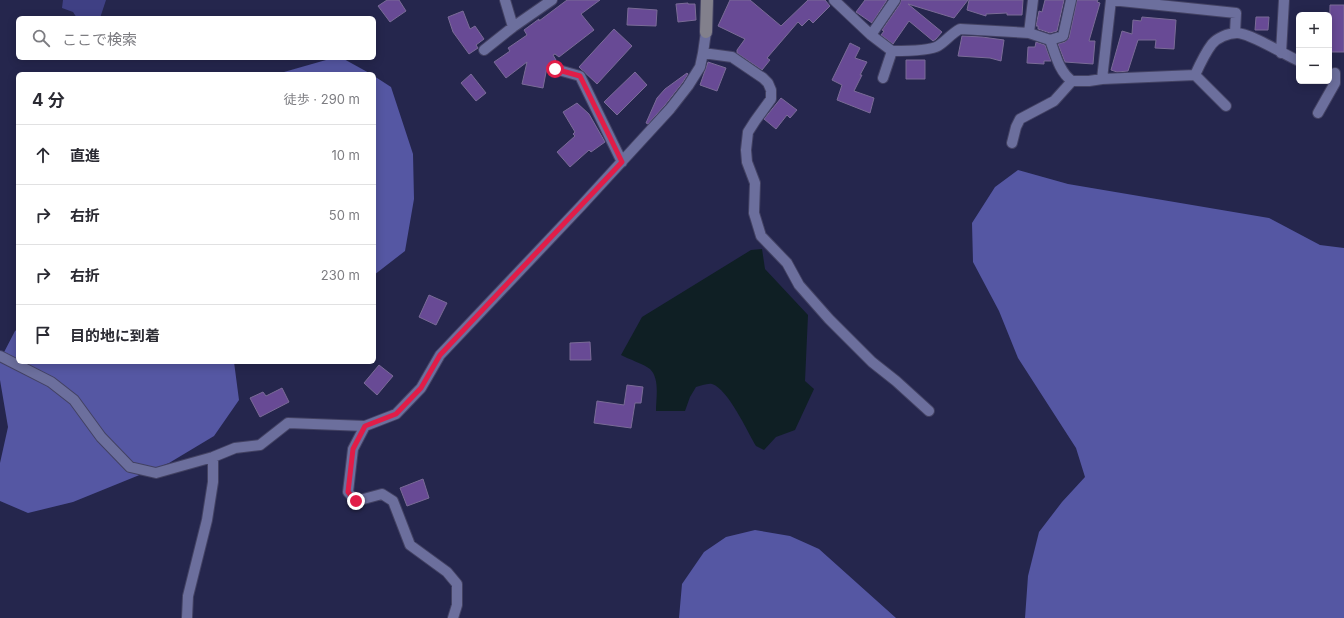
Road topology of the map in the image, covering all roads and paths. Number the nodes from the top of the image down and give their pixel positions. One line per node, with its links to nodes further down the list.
1 (505, 0): 10 (street)
2 (552, 0): 10 (street)
3 (707, 0): 11 (street)
4 (834, 0): 14 (street)
5 (895, 0): 14 (street)
6 (1033, 0): 12 (street)
7 (1071, 0): 15 (street)
8 (1111, 0): 13 (street); 25 (street)
9 (1284, 0): 19 (street)
10 (513, 27): 16 (street)
11 (706, 32): 18 (street)
12 (1029, 32): 15 (street); 17 (street)
13 (1235, 32): 19 (street); 23 (street)
14 (871, 35): 17 (street)
15 (1050, 40): 26 (street)
16 (484, 50)
17 (892, 52): 24 (street)
18 (703, 53): 30 (street); 32 (street)
19 (1281, 53): 20 (street)
20 (1296, 60)
21 (555, 69): 30 (street)
22 (1336, 72): 28 (street)
23 (1195, 74): 25 (street); 27 (street)
24 (883, 78)
25 (1102, 79): 26 (street)
26 (1072, 81): 29 (street)
27 (1226, 106)
28 (1318, 113)
29 (1012, 143)
30 (622, 162): 33 (street)
31 (0, 356): 34 (street)
32 (929, 410)
33 (365, 426): 34 (street); 36 (street)
34 (212, 457): 35 (street)
35 (187, 618)
36 (453, 618)

